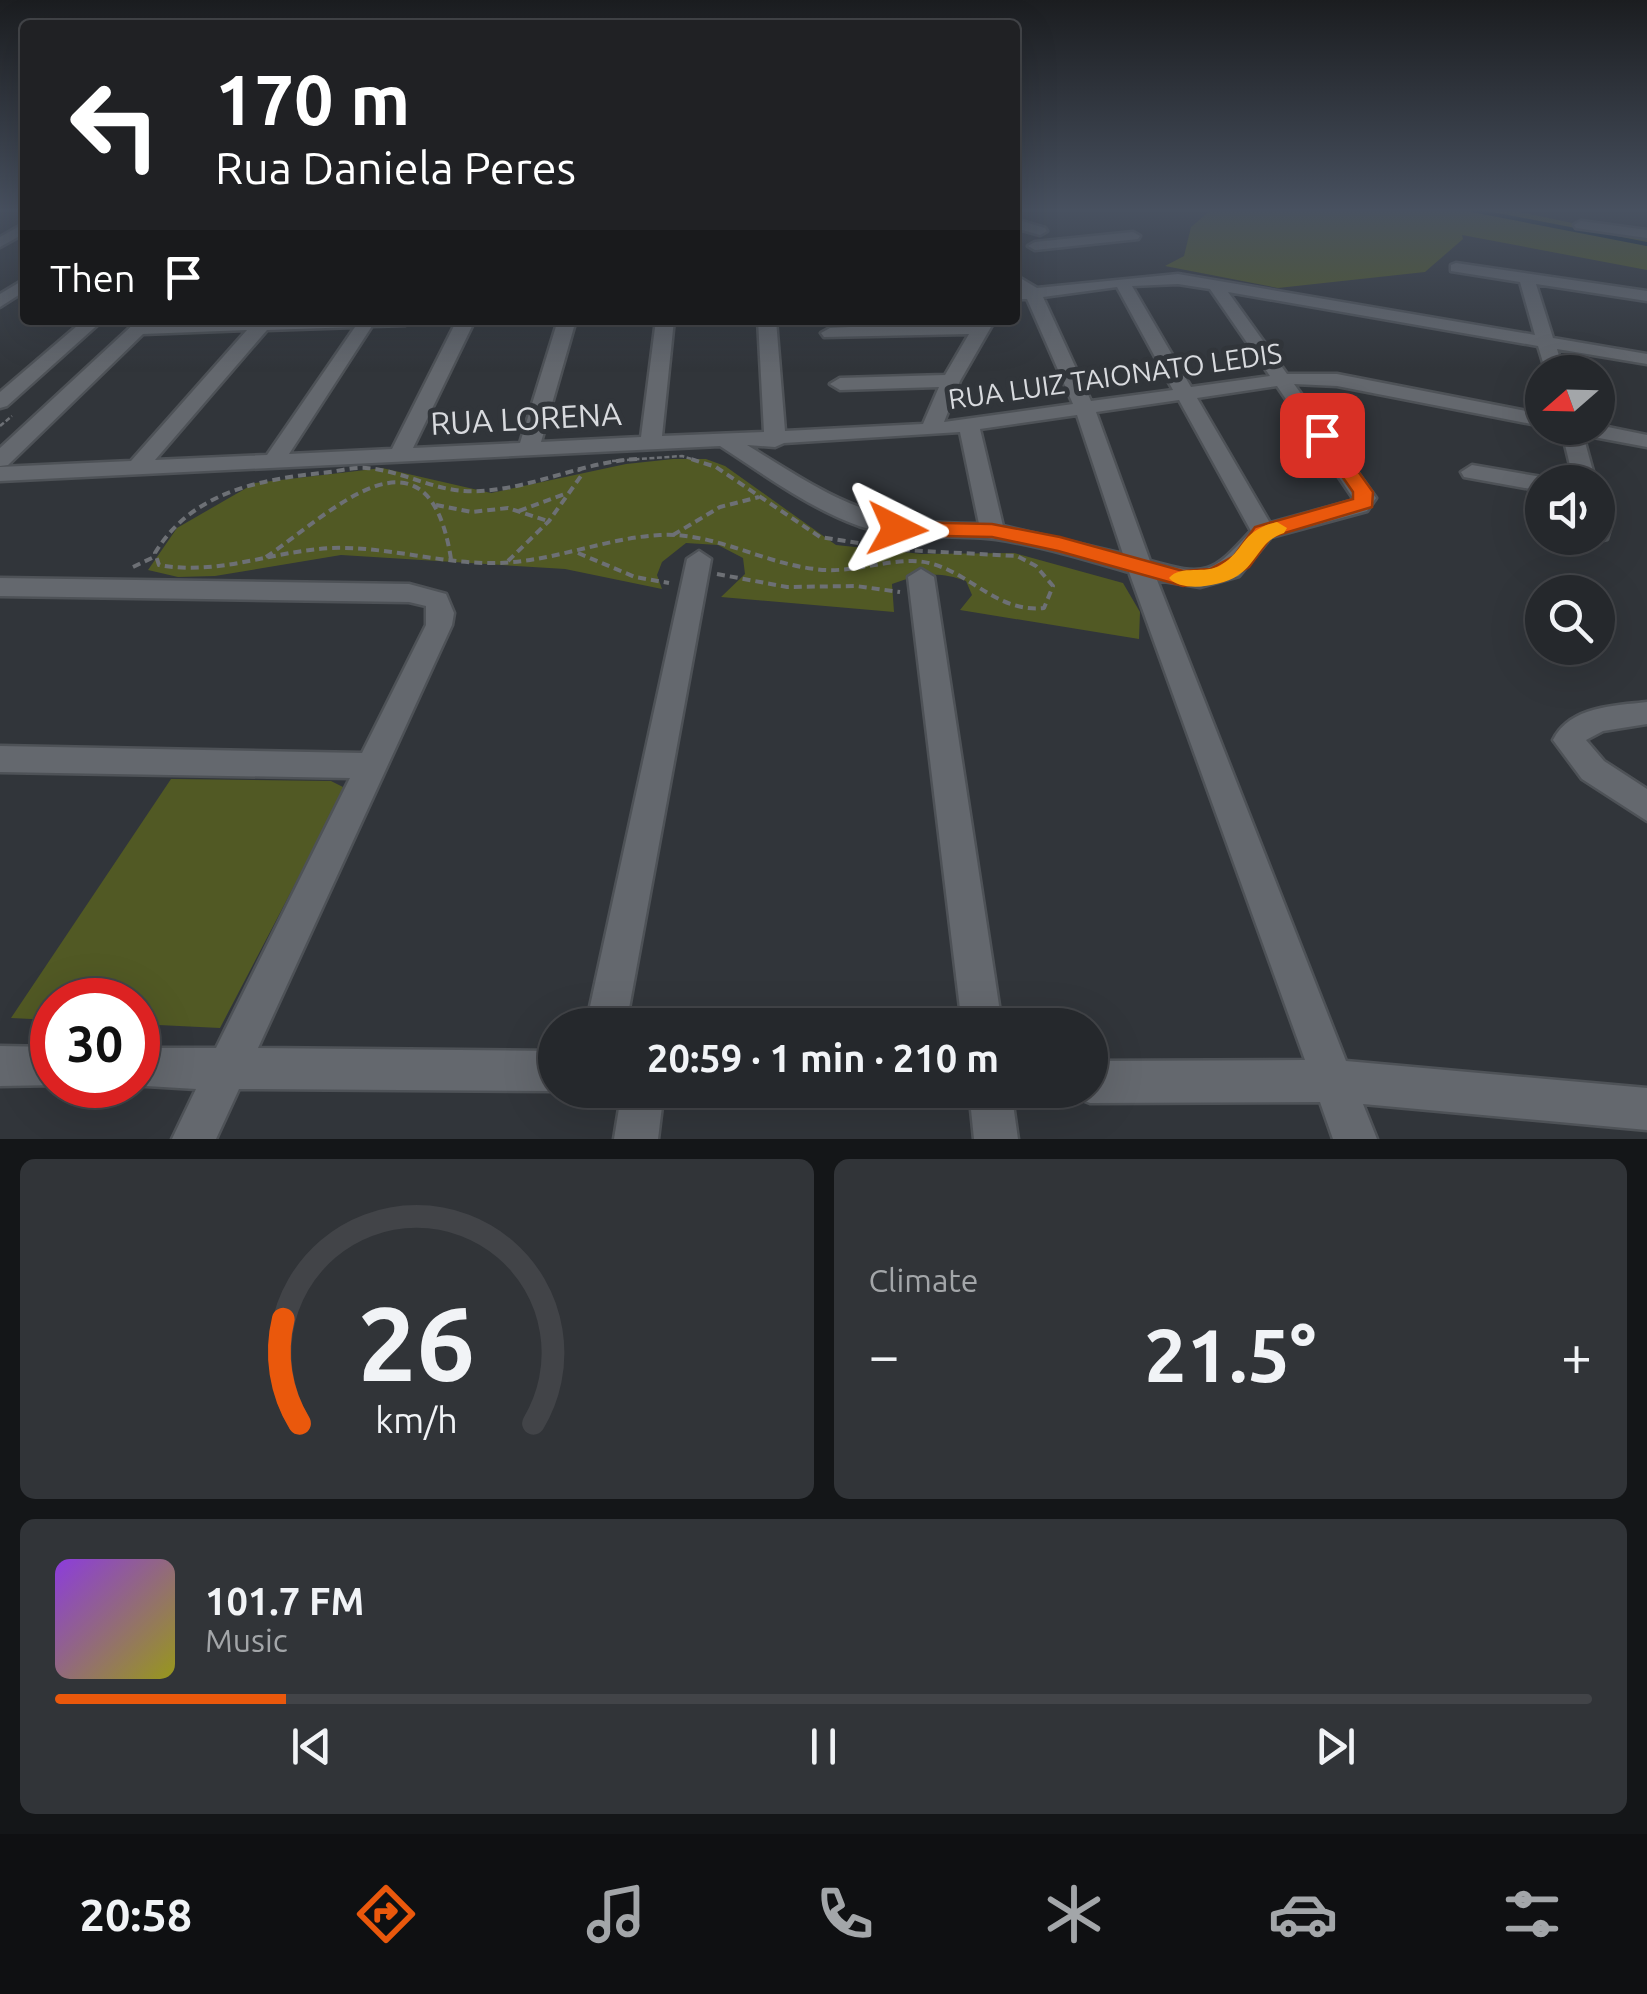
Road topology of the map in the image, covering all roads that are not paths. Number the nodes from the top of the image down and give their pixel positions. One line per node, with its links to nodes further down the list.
1 (1025, 263): 7 (street)
2 (1456, 268): 3 (street)
3 (1526, 277): 8 (street); 21 (street)
4 (1122, 282): 5 (street, RUA LUIZ TAIONATO LEDIS); 7 (street, RUA LUIZ TAIONATO LEDIS); 27 (street)
5 (1214, 284): 21 (street, RUA LUIZ TAIONATO LEDIS); 24 (street)
6 (20, 287): 9 (street)
7 (1024, 295): 29 (street)
8 (1647, 296)
9 (0, 302)
10 (88, 325): 28 (street)
11 (142, 325): 41 (street)
12 (261, 325): 43 (street)
13 (365, 325): 42 (street)
14 (464, 325): 40 (street)
15 (566, 325): 39 (street)
16 (665, 325): 38 (street)
17 (767, 325): 35 (street)
18 (968, 325): 20 (street)
19 (982, 325): 25 (street)
20 (830, 334)
21 (1547, 342): 22 (street); 23 (street, RUA LUIZ TAIONATO LEDIS)
22 (1550, 355)
23 (1647, 360)
24 (1282, 378): 27 (street, RUA LUIZ TAIONATO LEDIS); 30 (street, RUA LUIZ TAIONATO LEDIS); 49 (street)
25 (951, 381): 26 (street); 32 (street)
26 (840, 384)
27 (1184, 394): 29 (street, RUA LUIZ TAIONATO LEDIS); 49 (street)
28 (1, 401)
29 (1085, 409): 31 (street, RUA LUIZ TAIONATO LEDIS); 50 (street)
30 (1525, 417)
31 (969, 426): 32 (street, RUA LUIZ TAIONATO LEDIS); 48 (street)
32 (931, 430): 34 (street, RUA LORENA)
33 (1615, 434): 36 (street)
34 (813, 439): 35 (street, RUA LORENA); 46 (street)
35 (775, 440): 37 (street, RUA LORENA)
36 (1647, 440)
37 (727, 442): 38 (street, RUA LORENA); 46 (street)
38 (651, 445): 39 (street, RUA LORENA)
39 (528, 452): 40 (street, RUA LORENA)
40 (398, 458): 42 (street, RUA LORENA)
41 (0, 460)
42 (272, 464): 43 (street, RUA LORENA)
43 (137, 468): 45 (street, RUA LORENA)
44 (1472, 472): 47 (street)
45 (0, 474)
46 (783, 476): 48 (street)
47 (1525, 481)
48 (992, 531): 50 (street)
49 (1263, 532): 50 (street)
50 (1139, 565): 65 (street)
51 (696, 571): 58 (street)
52 (923, 586): 59 (street)
53 (0, 588): 56 (street)
54 (1647, 713): 57 (street)
55 (0, 759): 56 (street)
56 (375, 766): 63 (street)
57 (1647, 806)
58 (609, 1008)
59 (980, 1008)
60 (0, 1066): 61 (street)
61 (30, 1067)
62 (160, 1068): 63 (street)
63 (227, 1070): 64 (street); 70 (street)
64 (538, 1070)
65 (1333, 1081): 66 (street); 69 (street); 73 (street)
66 (1108, 1082)
67 (640, 1108): 71 (street)
68 (992, 1108): 72 (street)
69 (1647, 1109)
70 (194, 1139)
71 (636, 1139)
72 (996, 1139)
73 (1355, 1139)

